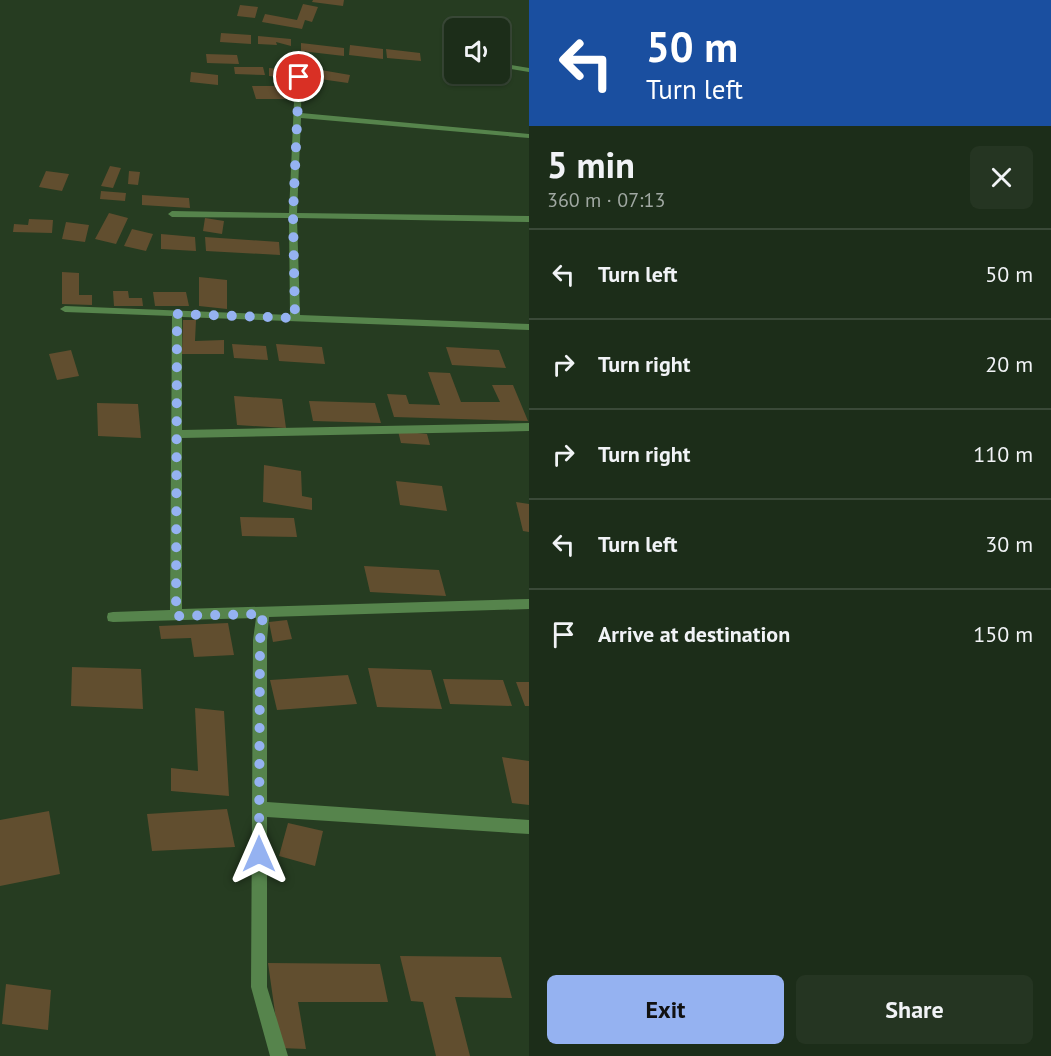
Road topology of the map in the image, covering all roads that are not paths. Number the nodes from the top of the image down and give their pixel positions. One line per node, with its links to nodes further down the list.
1 (299, 57): 4 (street)
2 (510, 66): 3 (street)
3 (529, 70)
4 (298, 116): 5 (street); 7 (street)
5 (529, 136)
6 (172, 214): 7 (street)
7 (293, 215): 8 (street); 11 (street)
8 (529, 219)
9 (65, 309): 10 (street)
10 (177, 314): 11 (street); 14 (street)
11 (295, 318): 12 (street)
12 (529, 327)
13 (529, 427): 14 (street)
14 (176, 434): 17 (street)
15 (529, 604): 16 (street)
16 (263, 614): 17 (street); 19 (street)
17 (176, 616): 18 (street)
18 (113, 617)
19 (259, 809): 20 (street); 21 (street)
20 (529, 827)
21 (279, 1056)

